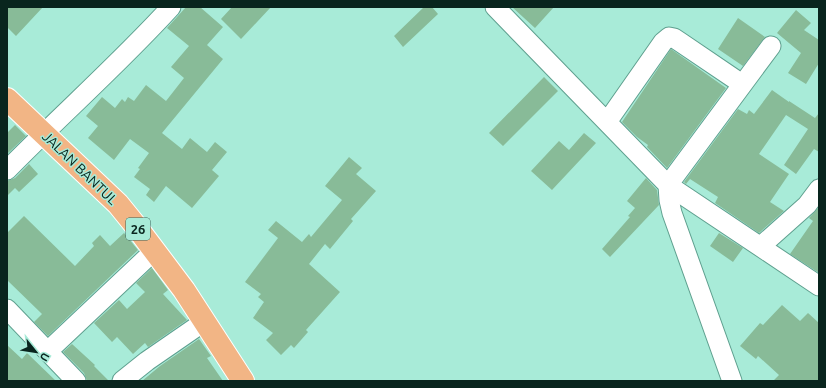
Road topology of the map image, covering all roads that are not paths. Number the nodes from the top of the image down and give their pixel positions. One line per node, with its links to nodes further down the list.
1 (171, 7): 7 (street)
2 (495, 7): 6 (street)
3 (771, 46): 4 (street)
4 (742, 84): 6 (street); 9 (street)
5 (7, 99): 7 (main road, JALAN BANTUL / 26)
6 (607, 122): 9 (street)
7 (44, 133): 8 (street); 12 (main road, JALAN BANTUL / 26)
8 (7, 170)
9 (668, 185): 11 (street); 20 (street)
10 (819, 189): 11 (street)
11 (761, 246): 13 (street)
12 (155, 250): 15 (main road, JALAN BANTUL / 26); 16 (street)
13 (819, 286)
14 (7, 309): 16 (street)
15 (205, 321): 18 (street); 19 (main road, JALAN BANTUL / 26)
16 (48, 351): 17 (street)
17 (76, 381)
18 (122, 381)
19 (243, 381)
20 (732, 381)

